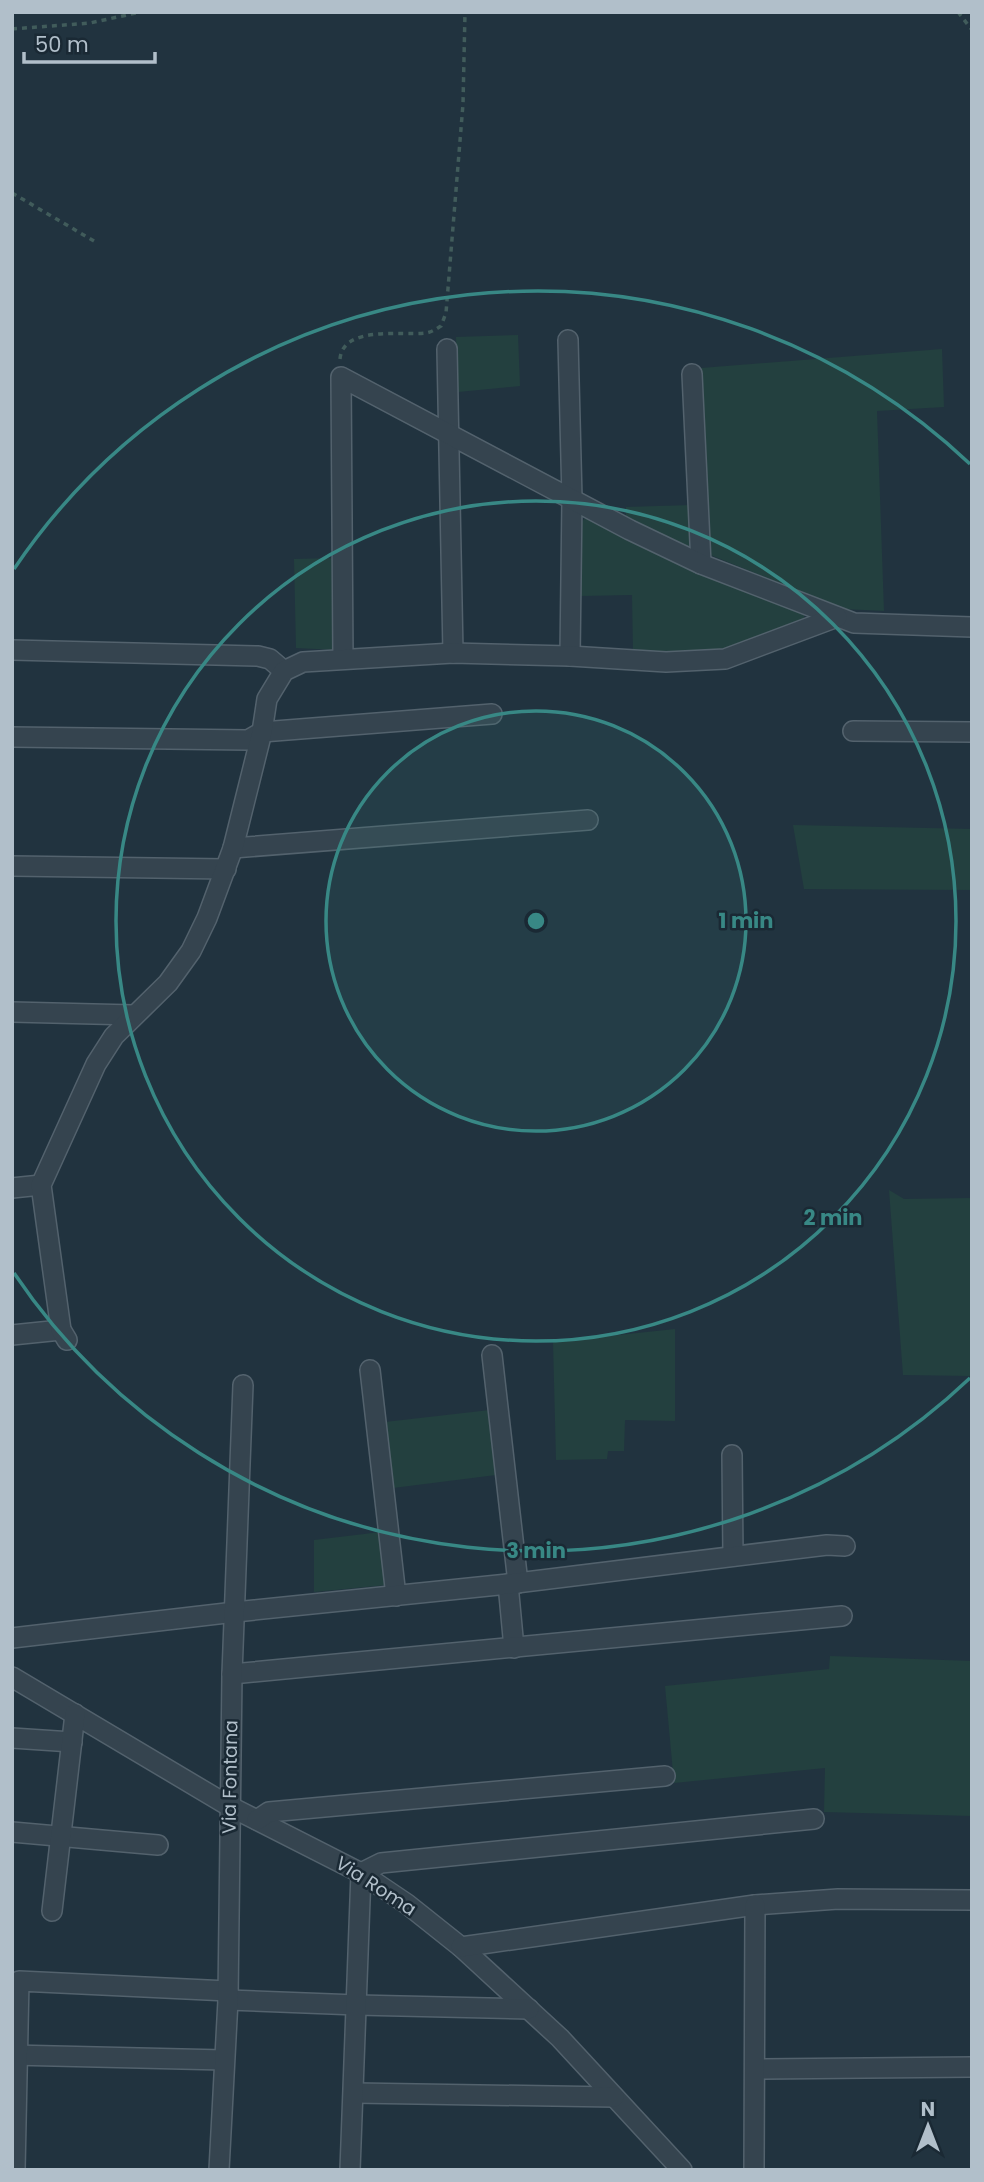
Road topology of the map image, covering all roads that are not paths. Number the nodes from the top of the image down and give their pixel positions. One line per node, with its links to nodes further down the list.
1 (568, 340): 5 (street)
2 (447, 349): 4 (street)
3 (692, 374): 6 (street)
4 (449, 432): 5 (street); 10 (street); 12 (street)
5 (572, 499): 6 (street); 11 (street)
6 (701, 564): 7 (street)
7 (837, 617): 8 (street); 11 (street)
8 (972, 627)
9 (12, 650): 13 (street)
10 (453, 653): 11 (street); 12 (street)
11 (570, 656)
12 (343, 659): 13 (street)
13 (284, 671): 16 (street)
14 (492, 714): 16 (street)
15 (853, 731): 17 (street)
16 (262, 732): 18 (street); 20 (street)
17 (972, 732)
18 (12, 737)
19 (588, 820): 20 (street)
20 (233, 848): 22 (street)
21 (12, 866): 22 (street)
22 (226, 869): 24 (street)
23 (12, 1012): 24 (street)
24 (134, 1015): 25 (street)
25 (41, 1185): 26 (street); 27 (street)
26 (12, 1188)
27 (12, 1335)
28 (492, 1356): 34 (street)
29 (370, 1370): 35 (street)
30 (243, 1385): 36 (street, Via Fontana)
31 (732, 1455): 33 (street)
32 (845, 1546): 33 (street)
33 (733, 1556): 34 (street)
34 (513, 1583): 35 (street); 39 (street)
35 (396, 1596): 36 (street)
36 (235, 1612): 38 (street); 40 (street, Via Fontana)
37 (842, 1616): 39 (street)
38 (12, 1638)
39 (514, 1648): 40 (street)
40 (232, 1674): 46 (street, Via Fontana)
41 (12, 1677): 42 (street, Via Roma)
42 (75, 1714): 44 (street); 46 (street, Via Roma)
43 (12, 1738): 44 (street)
44 (72, 1742): 50 (street)
45 (666, 1776): 48 (street)
46 (229, 1806): 48 (street, Via Roma); 57 (street, Via Fontana)
47 (814, 1819): 52 (street)
48 (257, 1820): 52 (street, Via Roma)
49 (12, 1832): 50 (street)
50 (61, 1836): 51 (street); 55 (street)
51 (159, 1845)
52 (361, 1873): 56 (street, Via Roma); 58 (street)
53 (972, 1900): 54 (street)
54 (755, 1905): 56 (street); 63 (street)
55 (52, 1911)
56 (461, 1947): 59 (street, Via Roma)
57 (228, 1995): 58 (street); 60 (street); 61 (street, Via Fontana)
58 (357, 2006): 59 (street); 64 (street)
59 (529, 2009): 65 (street, Via Roma)
60 (14, 2055): 61 (street); 66 (street)
61 (224, 2060): 67 (street, Via Fontana)
62 (972, 2067): 63 (street)
63 (755, 2069): 70 (street)
64 (355, 2093): 65 (street); 68 (street)
65 (614, 2097): 69 (street, Via Roma)
66 (15, 2170)
67 (219, 2170)
68 (350, 2170)
69 (682, 2170)
70 (754, 2170)

